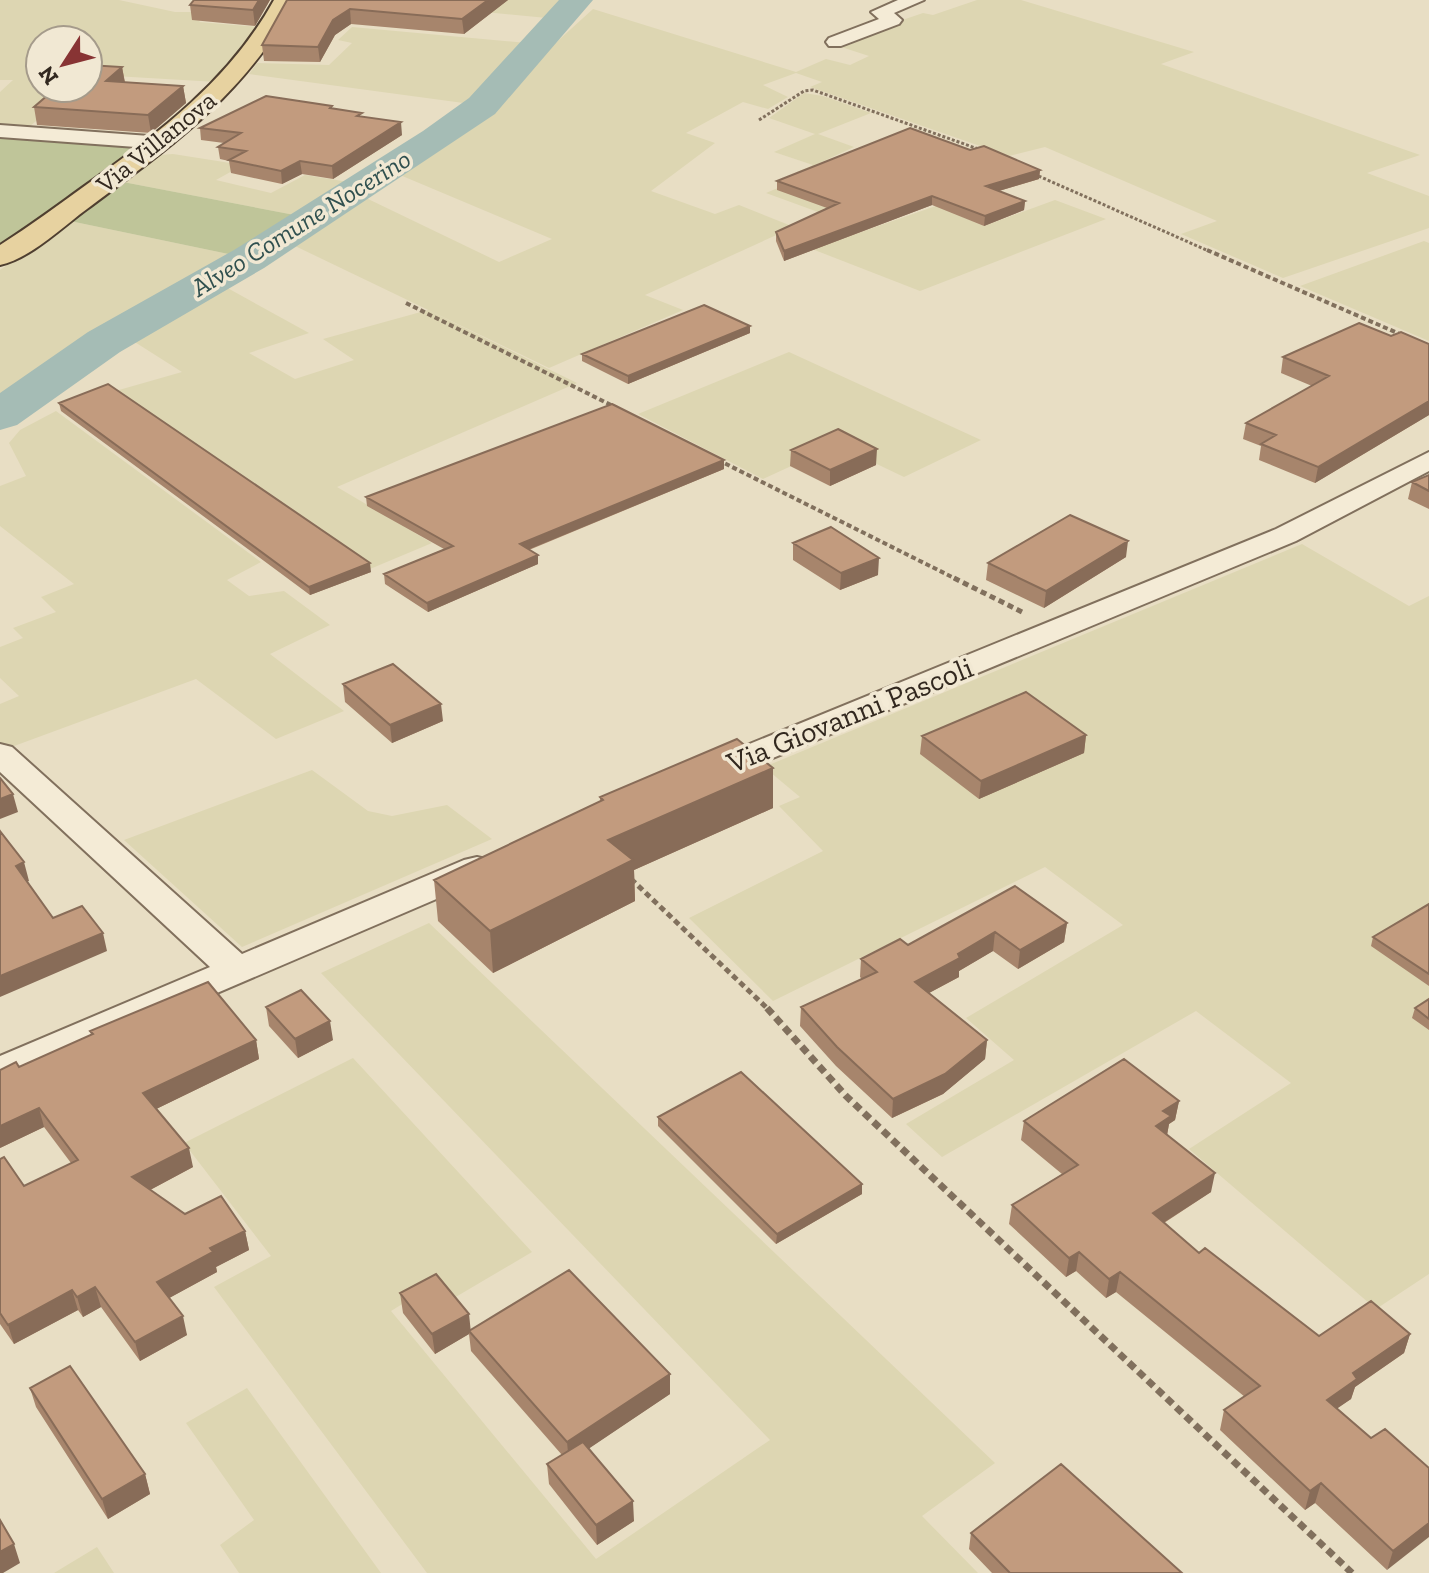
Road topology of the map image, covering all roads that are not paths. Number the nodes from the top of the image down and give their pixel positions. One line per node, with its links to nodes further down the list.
1 (285, 0): 5 (main road, Via Villanova)
2 (915, 0): 3 (street)
3 (835, 42)
4 (0, 131): 5 (street)
5 (163, 143): 6 (main road, Via Villanova)
6 (0, 257)
7 (1429, 460): 9 (street, Via Giovanni Pascoli)
8 (0, 754): 11 (street)
9 (688, 781)
10 (509, 855): 11 (street)
11 (235, 969): 12 (street)
12 (0, 1072)

